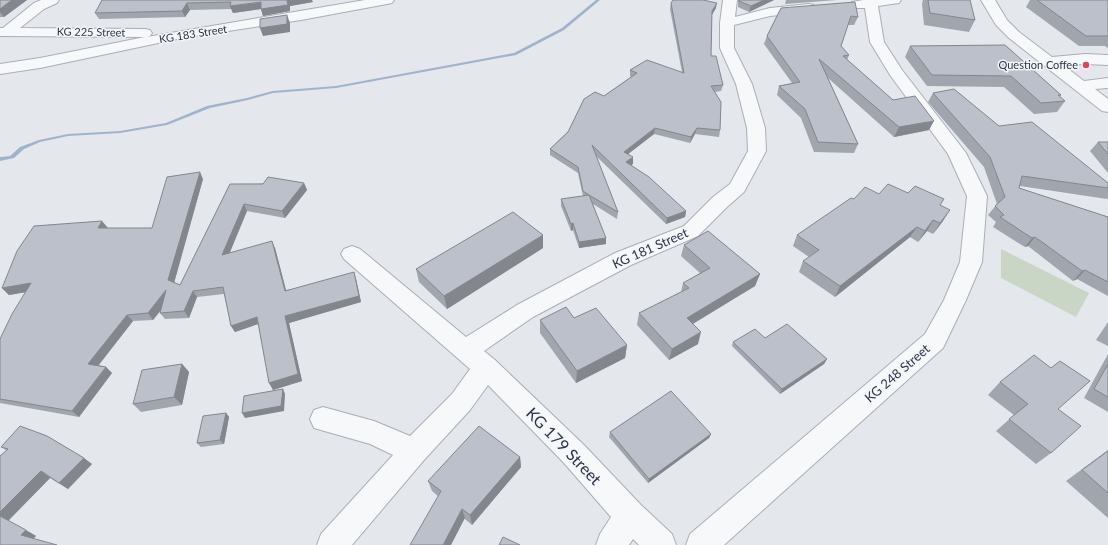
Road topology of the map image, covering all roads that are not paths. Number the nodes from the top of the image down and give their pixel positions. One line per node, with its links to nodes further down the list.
1 (52, 0): 8 (street)
2 (387, 0): 9 (street, KG 183 Street)
3 (730, 0): 7 (street, KG 181 Street)
4 (894, 0): 6 (street)
5 (988, 0): 11 (street)
6 (870, 1): 7 (street); 24 (street, KG 248 Street)
7 (727, 23): 17 (street, KG 181 Street)
8 (3, 32): 9 (street, KG 225 Street)
9 (182, 34): 12 (street, KG 183 Street)
10 (1108, 60): 11 (street)
11 (1048, 62): 14 (street)
12 (0, 69)
13 (1108, 83): 14 (street)
14 (1080, 86): 15 (street)
15 (1108, 107)
16 (352, 254): 17 (street, KG 179 Street)
17 (475, 359): 19 (street); 20 (street, KG 179 Street)
18 (323, 419): 19 (street)
19 (414, 451): 21 (street)
20 (630, 516): 22 (street); 23 (street, KG 179 Street)
21 (332, 545)
22 (610, 545)
23 (661, 545)
24 (701, 545)

